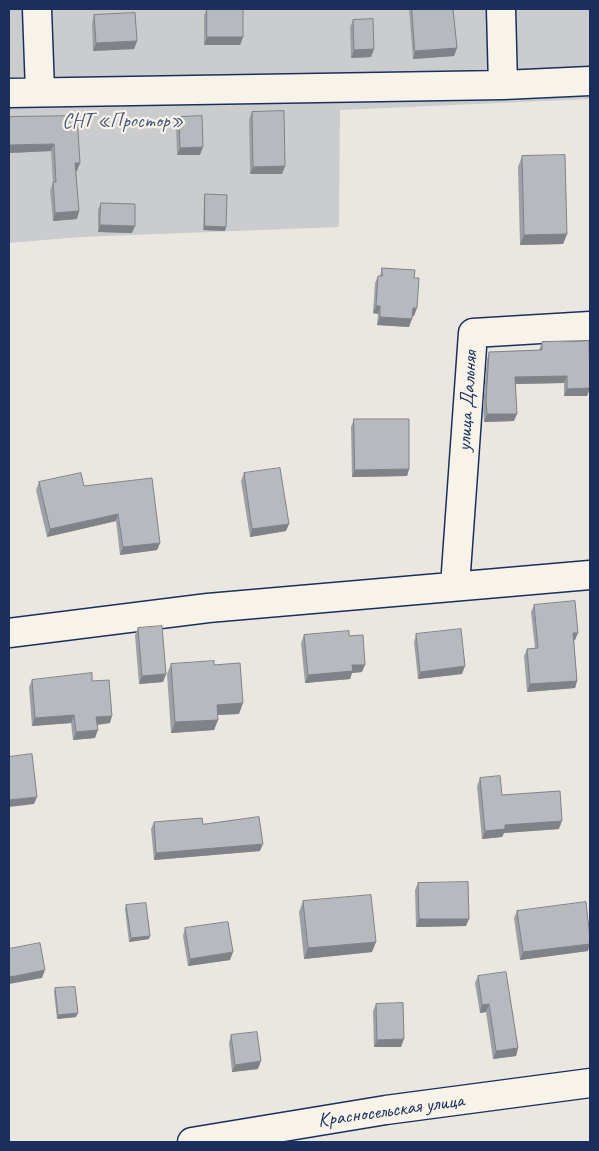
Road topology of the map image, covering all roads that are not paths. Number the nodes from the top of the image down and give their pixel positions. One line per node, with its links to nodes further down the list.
1 (37, 9): 5 (street)
2 (501, 9): 4 (street)
3 (590, 81): 4 (street)
4 (503, 85): 5 (street)
5 (40, 91): 6 (street)
6 (9, 93)
7 (590, 326): 9 (street, улица Дальняя)
8 (590, 575): 9 (street)
9 (455, 586): 10 (street)
10 (9, 633)
11 (590, 1083): 12 (street, Красносельская улица)
12 (192, 1142)

